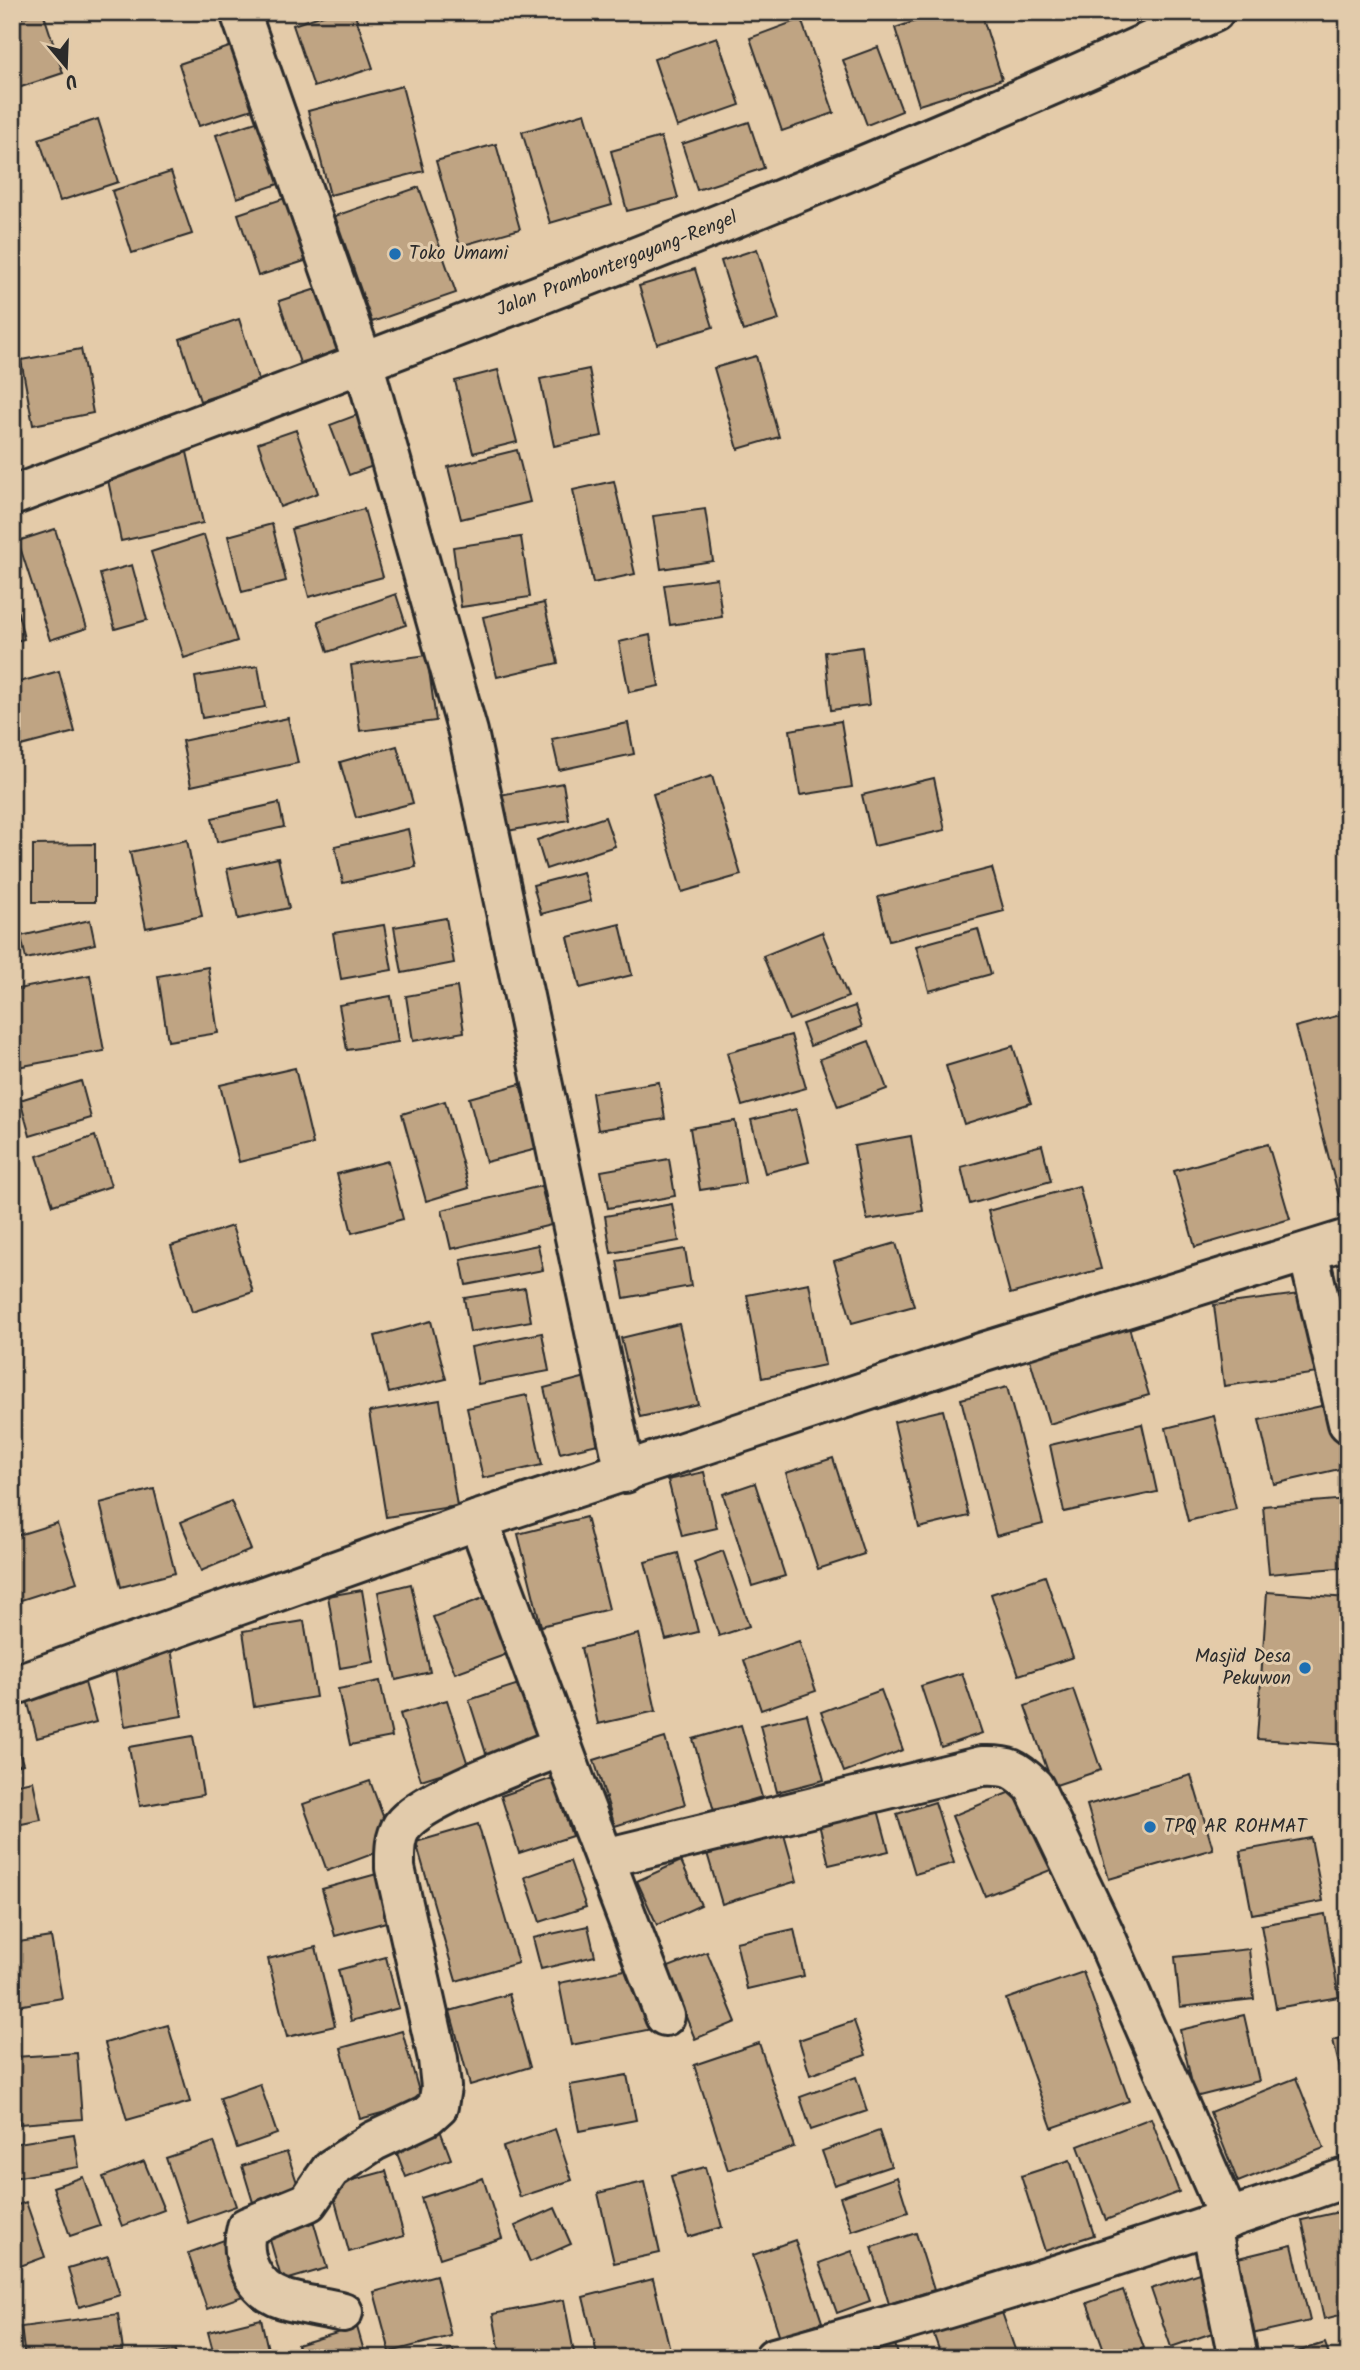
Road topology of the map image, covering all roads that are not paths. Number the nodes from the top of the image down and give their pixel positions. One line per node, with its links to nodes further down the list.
1 (240, 12): 3 (street)
2 (1214, 12): 3 (street, Jalan Prambontergayang-Rengel)
3 (363, 362): 4 (street, Jalan Prambontergayang-Rengel); 8 (street)
4 (12, 496)
5 (1348, 1239): 6 (street)
6 (1308, 1252): 7 (street); 8 (street)
7 (1348, 1423)
8 (625, 1473): 9 (street)
9 (478, 1520): 10 (street); 11 (street)
10 (12, 1686)
11 (562, 1746): 12 (street); 16 (street)
12 (605, 1858): 13 (street); 15 (street)
13 (665, 2016)
14 (1348, 2177): 15 (street)
15 (1220, 2222): 17 (street); 18 (street)
16 (343, 2312)
17 (774, 2358)
18 (1238, 2358)

